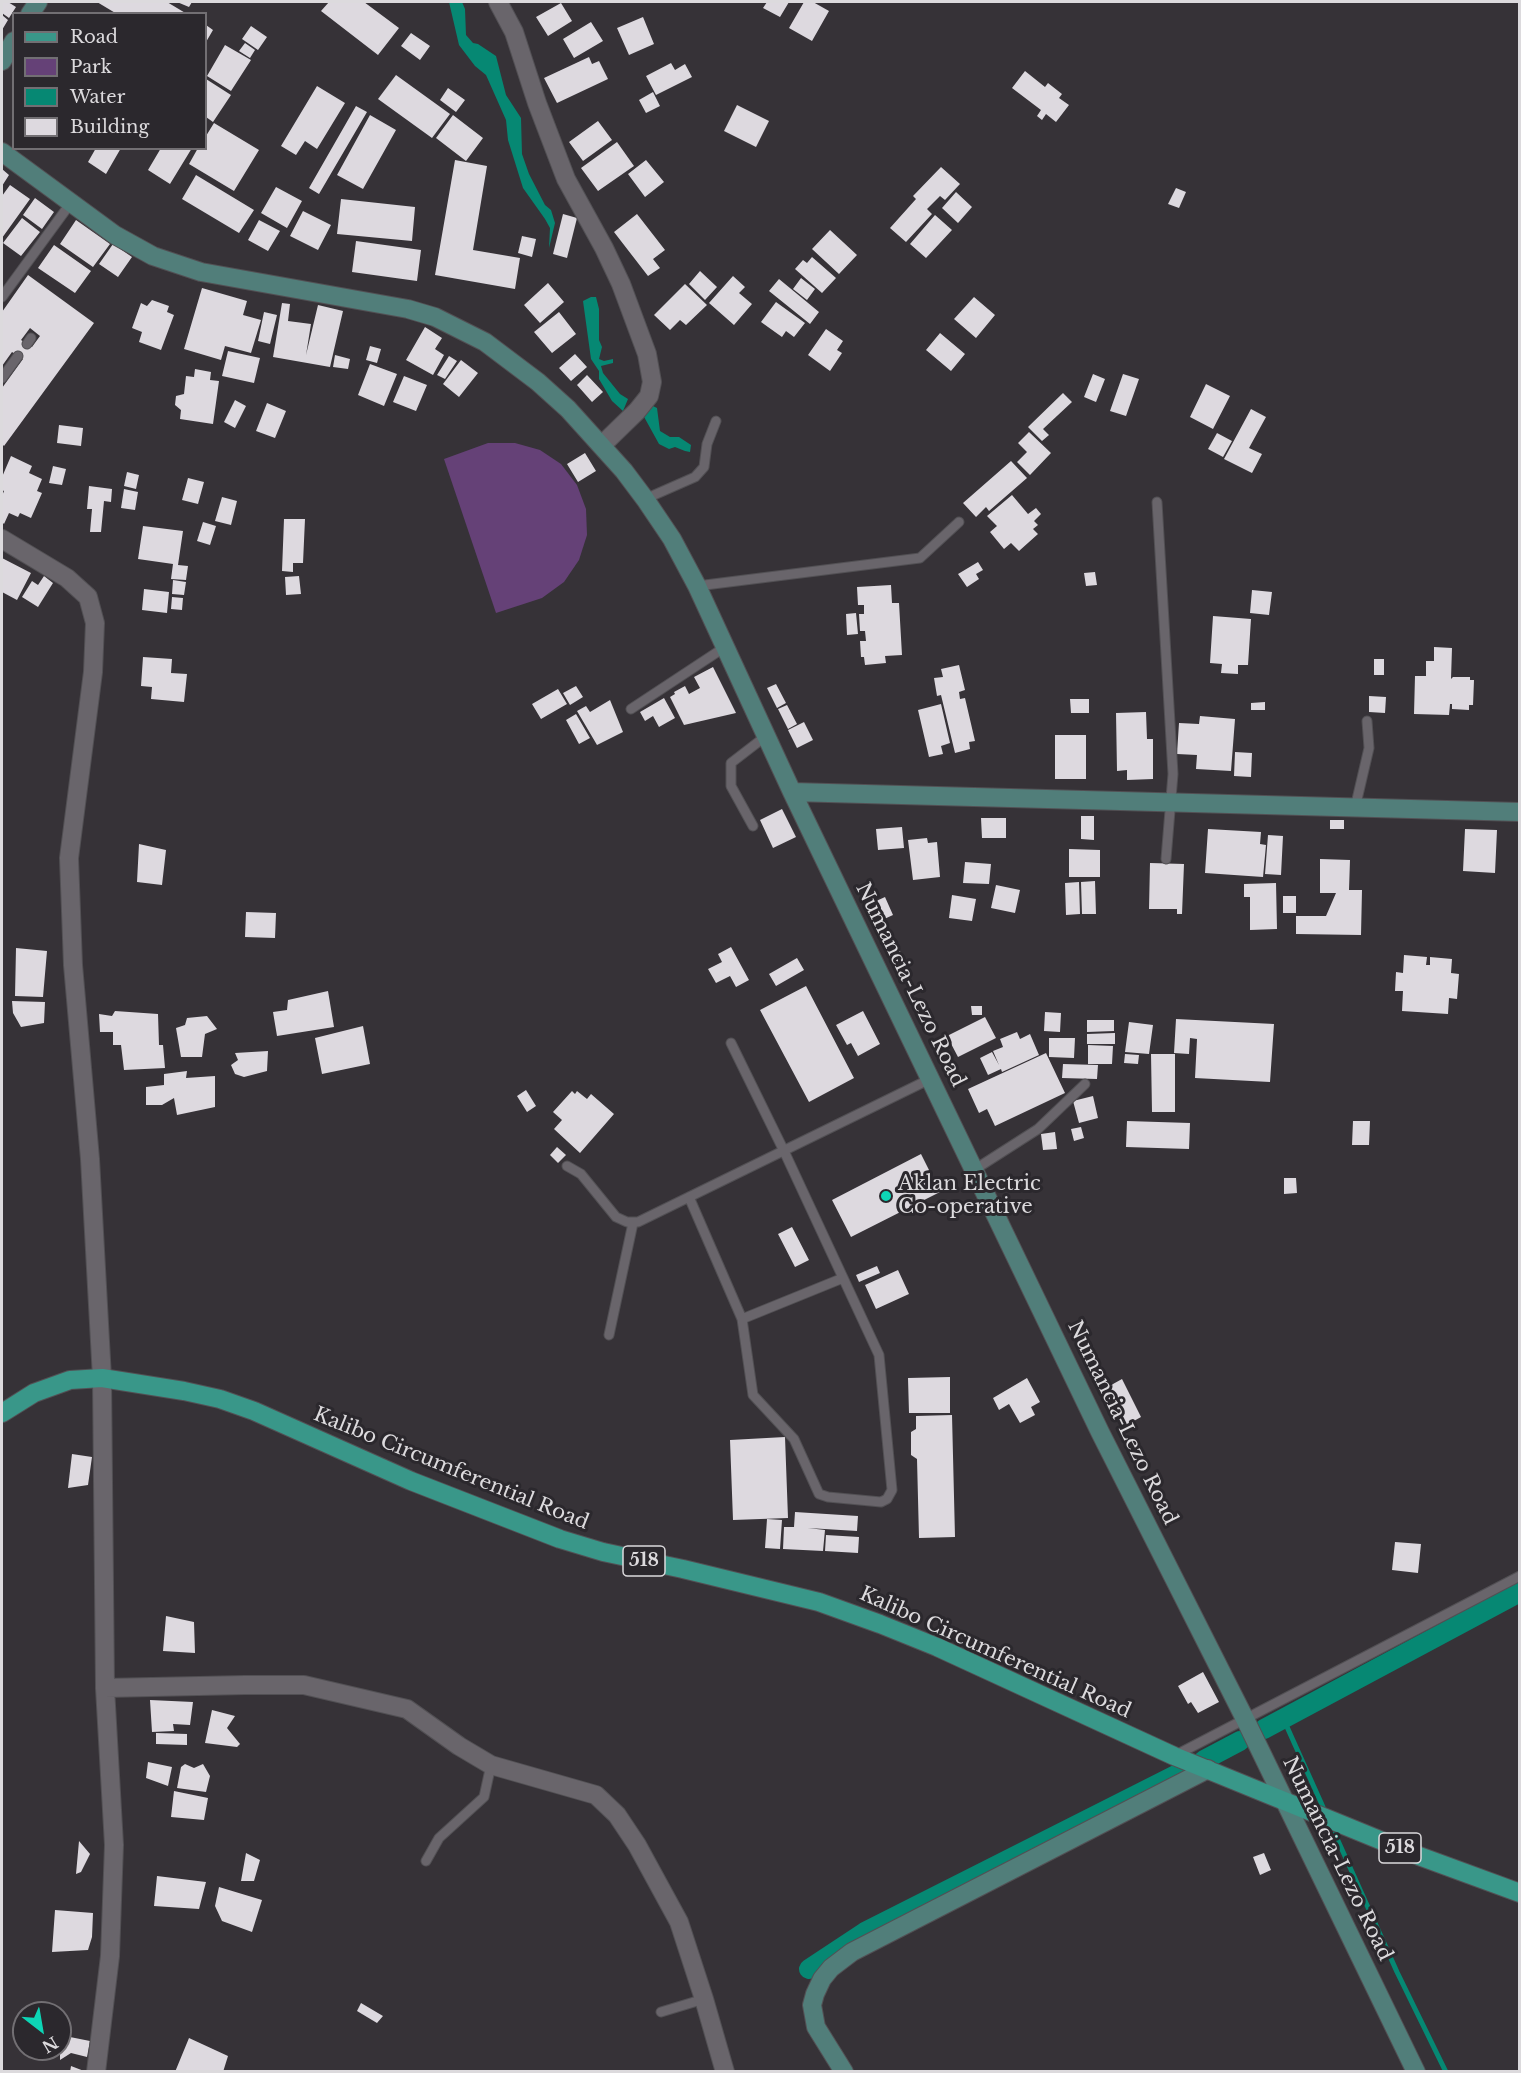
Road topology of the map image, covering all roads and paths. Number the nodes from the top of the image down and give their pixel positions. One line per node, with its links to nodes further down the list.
1 (498, 2): 10 (street)
2 (12, 44): 3 (main road)
3 (2, 61)
4 (2, 152): 5 (main road, Numancia-Lezo Road)
5 (70, 204): 6 (lane); 10 (main road, Numancia-Lezo Road)
6 (2, 297)
7 (18, 356): 8 (lane)
8 (2, 378)
9 (716, 421): 11 (lane)
10 (602, 446): 11 (main road, Numancia-Lezo Road)
11 (645, 499): 15 (main road, Numancia-Lezo Road)
12 (1157, 502): 21 (lane)
13 (959, 522): 15 (lane)
14 (2, 539): 37 (street)
15 (697, 586): 16 (main road, Numancia-Lezo Road)
16 (725, 647): 17 (lane); 19 (main road, Numancia-Lezo Road)
17 (631, 709)
18 (1367, 721): 22 (lane)
19 (766, 736): 20 (main road, Numancia-Lezo Road); 24 (lane)
20 (792, 792): 21 (main road); 27 (main road, Numancia-Lezo Road)
21 (1172, 802): 22 (main road); 25 (lane)
22 (1355, 808): 23 (main road)
23 (1520, 812)
24 (753, 826)
25 (1166, 859)
26 (731, 1043): 29 (lane)
27 (930, 1079): 29 (lane); 31 (main road, Numancia-Lezo Road)
28 (1085, 1084): 31 (lane)
29 (784, 1151): 32 (lane); 34 (lane)
30 (567, 1166): 33 (lane)
31 (974, 1170): 41 (main road, Numancia-Lezo Road)
32 (689, 1197): 33 (lane); 35 (lane)
33 (633, 1223): 36 (lane)
34 (843, 1278): 35 (lane); 35 (lane)
35 (742, 1319)
36 (609, 1335)
37 (102, 1378): 38 (main road, Kalibo Circumferential Road / 518); 40 (street); 42 (main road, Kalibo Circumferential Road / 518)
38 (2, 1413)
39 (1520, 1576): 41 (lane)
40 (105, 1688): 43 (street); 50 (street)
41 (1245, 1719): 42 (lane); 45 (main road, Numancia-Lezo Road)
42 (1174, 1756): 44 (main road, Kalibo Circumferential Road / 518)
43 (491, 1765): 46 (lane); 48 (street)
44 (1208, 1769): 45 (main road, Kalibo Circumferential Road / 518); 52 (main road)
45 (1282, 1799): 47 (main road, Kalibo Circumferential Road / 518); 53 (main road, Numancia-Lezo Road)
46 (426, 1861)
47 (1520, 1893)
48 (704, 1999): 49 (lane); 51 (street)
49 (661, 2012)
50 (96, 2072)
51 (725, 2072)
52 (844, 2072)
53 (1416, 2072)

